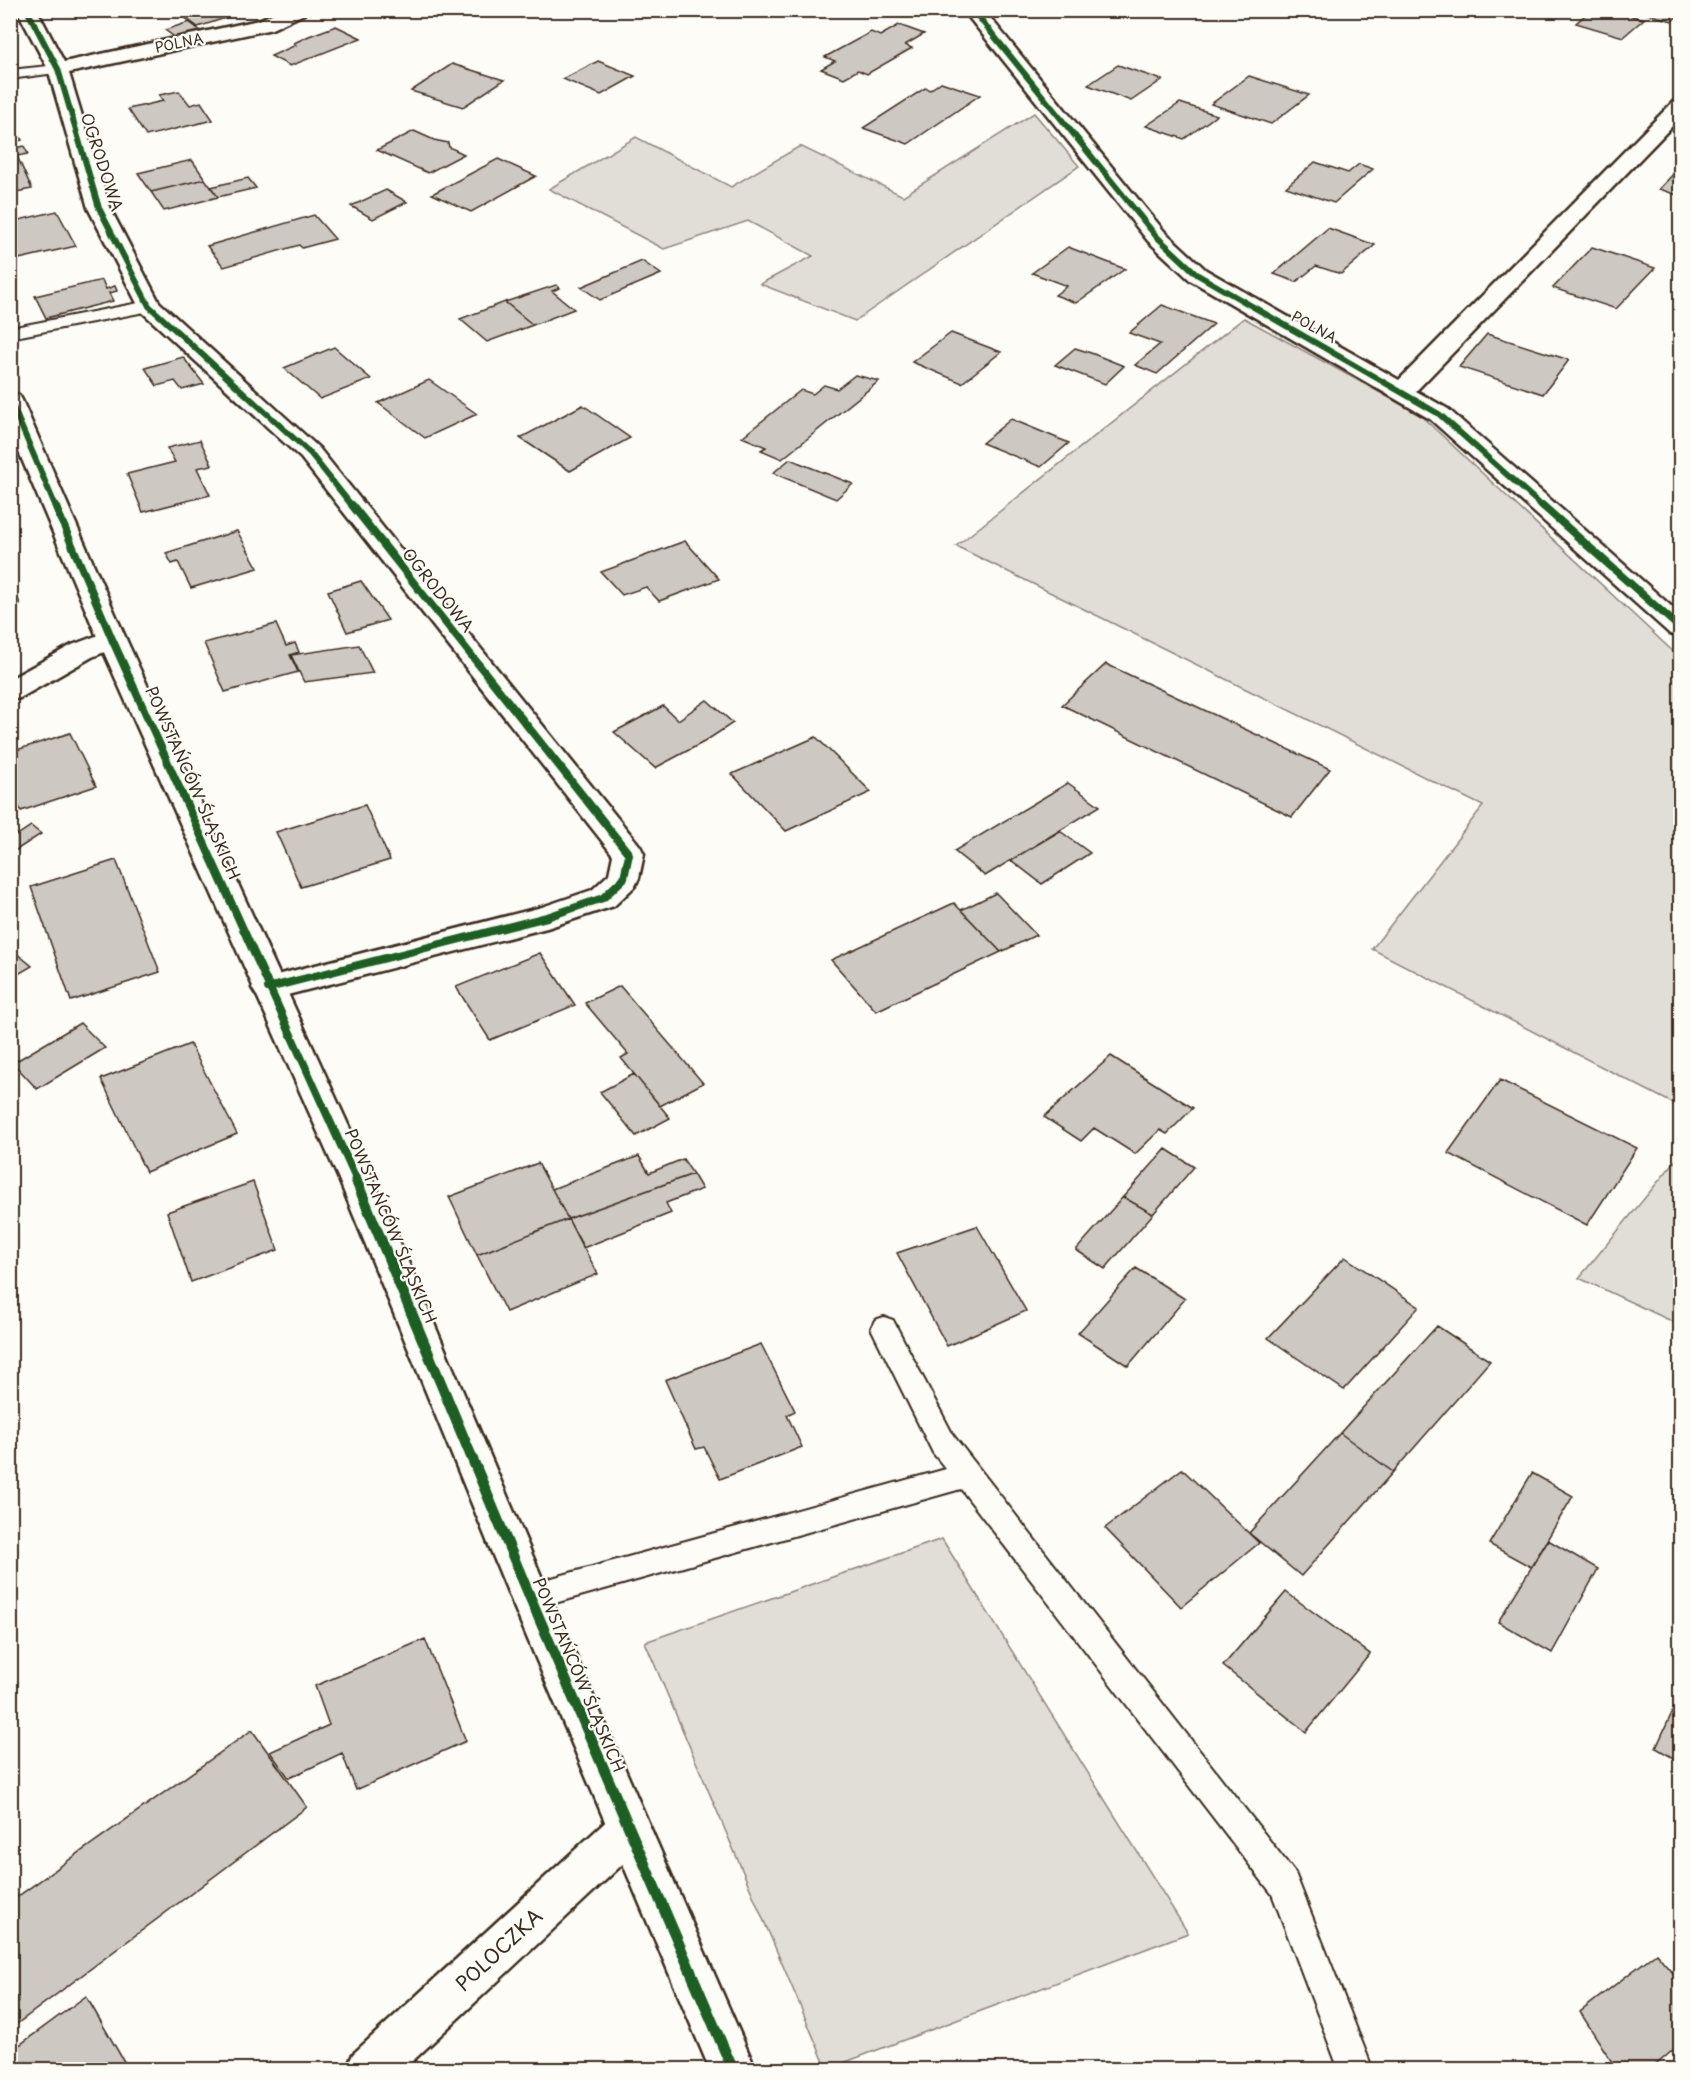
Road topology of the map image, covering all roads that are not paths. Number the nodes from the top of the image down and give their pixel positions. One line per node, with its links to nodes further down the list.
1 (27, 10): 4 (street, OGRODOWA)
2 (297, 10): 4 (street, POLNA)
3 (973, 10): 9 (street, POLNA)
4 (58, 69): 5 (lane); 7 (street, OGRODOWA)
5 (10, 75)
6 (1680, 106): 9 (street)
7 (149, 306): 8 (lane); 14 (street, OGRODOWA)
8 (10, 333)
9 (1401, 392): 11 (street, POLNA)
10 (10, 400): 12 (street, POWSTAŃCÓW ŚLĄSKICH)
11 (1680, 628)
12 (112, 639): 13 (street); 14 (street, POWSTAŃCÓW ŚLĄSKICH)
13 (10, 692)
14 (268, 988): 17 (street, POWSTAŃCÓW ŚLĄSKICH)
15 (884, 1328): 16 (lane)
16 (968, 1475): 17 (lane); 21 (lane)
17 (530, 1597): 18 (street, POWSTAŃCÓW ŚLĄSKICH)
18 (628, 1830): 19 (street, POLOCZKA); 20 (street, POWSTAŃCÓW ŚLĄSKICH)
19 (369, 2070)
20 (733, 2070)
21 (1356, 2070)

